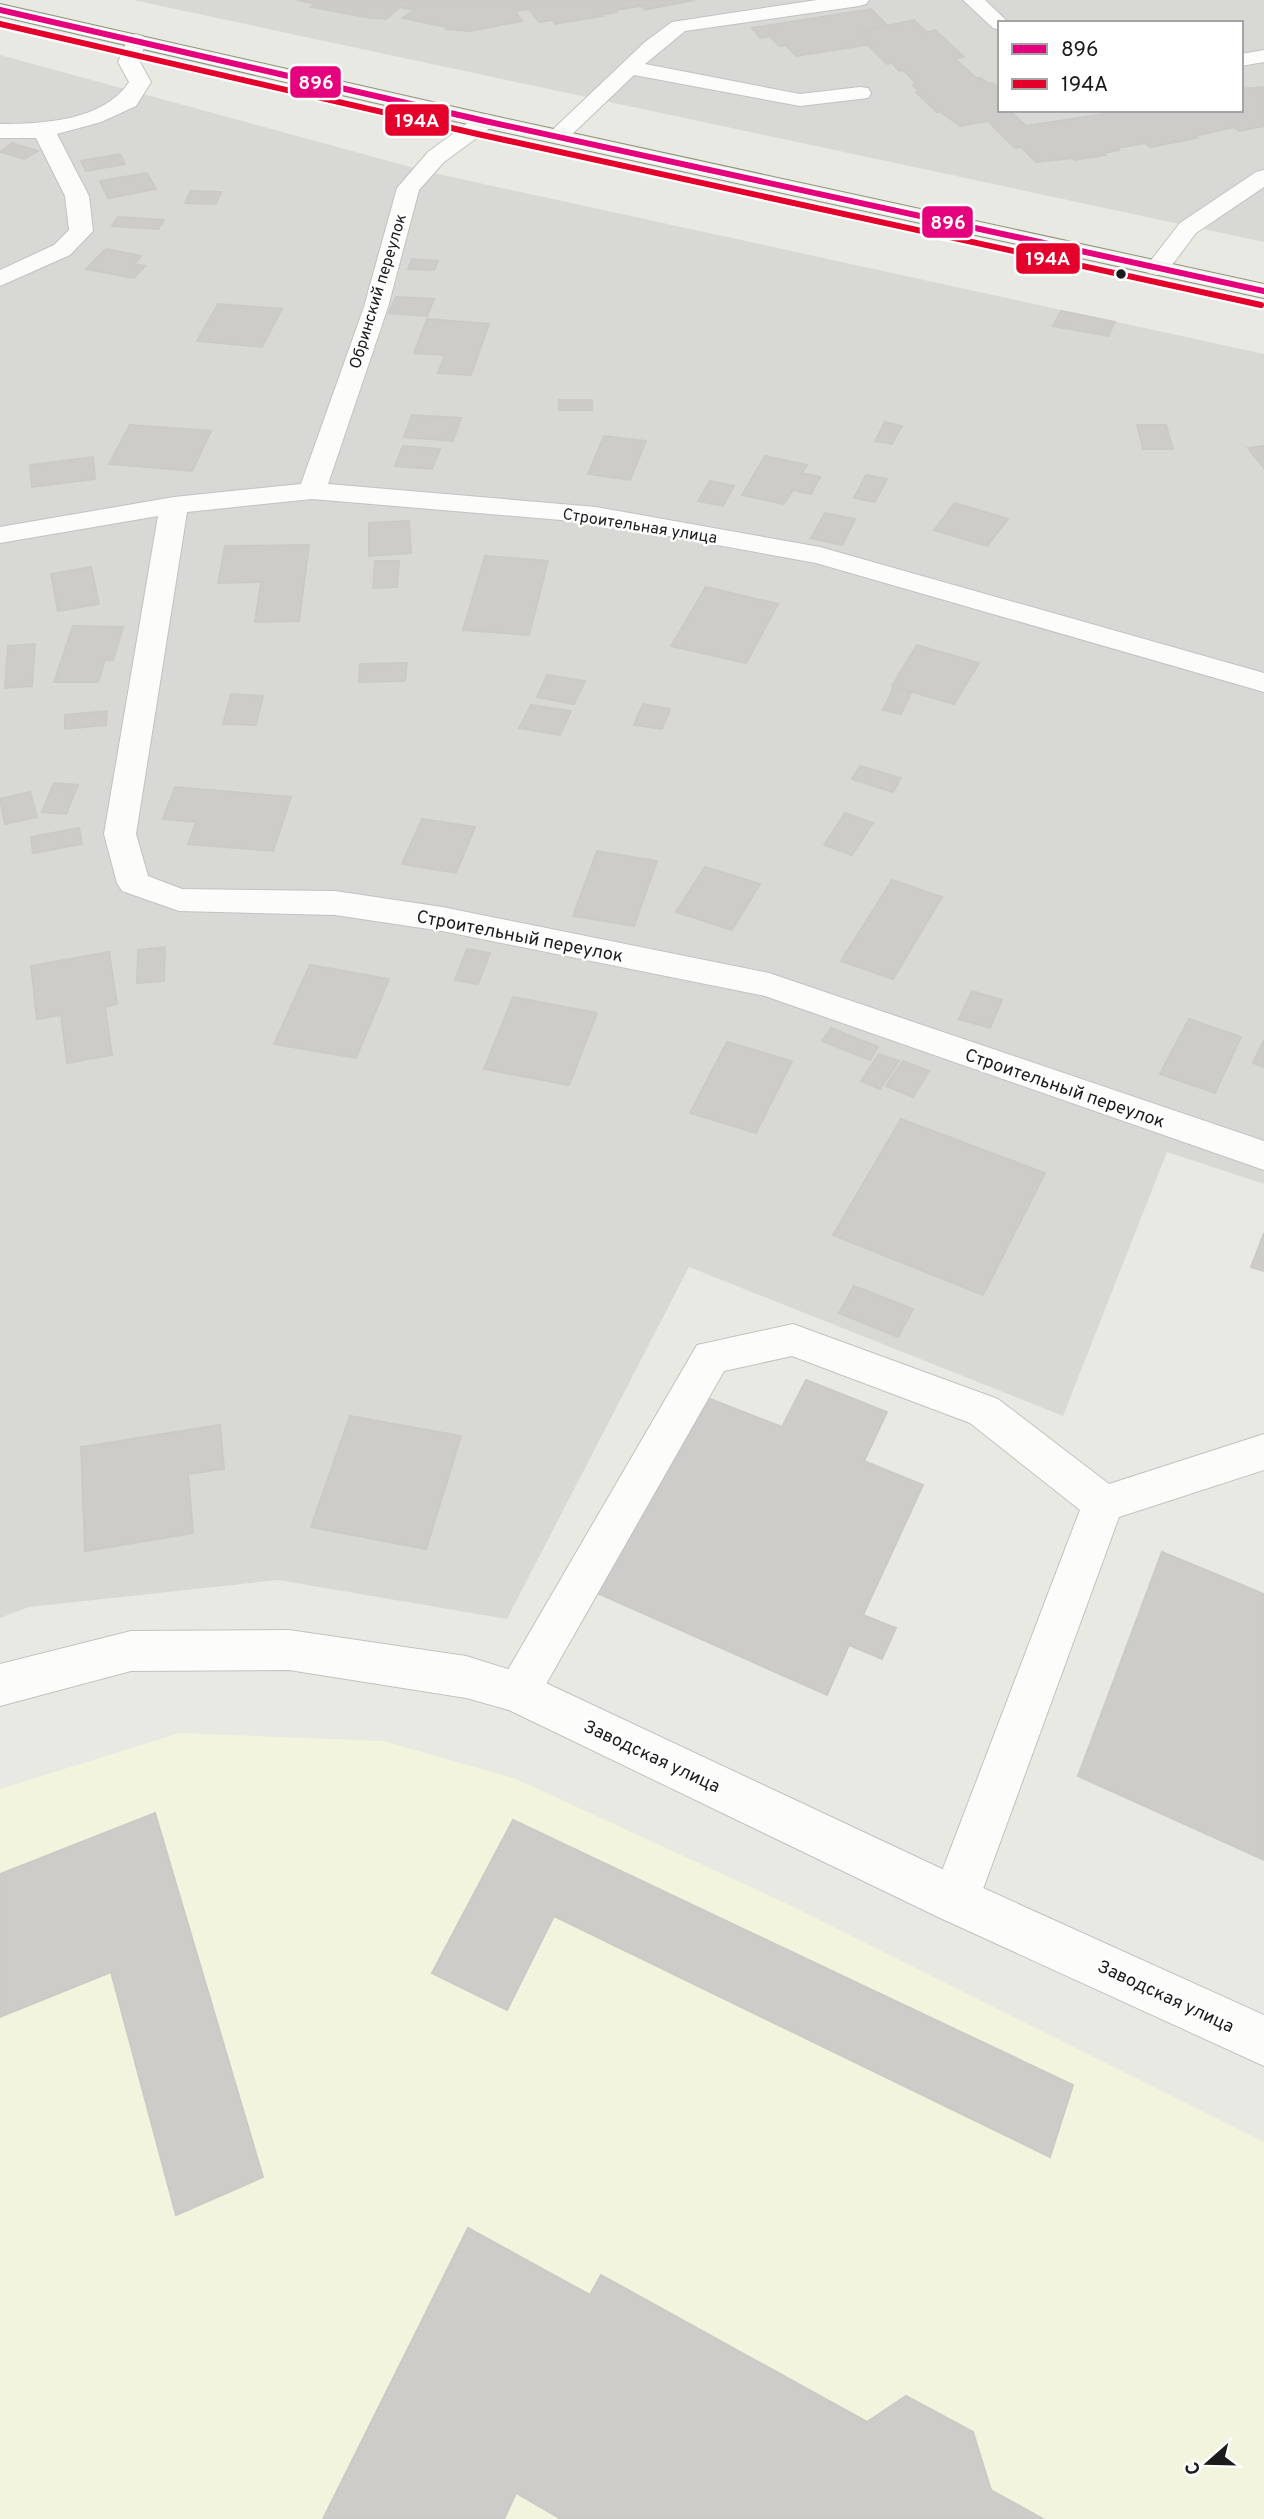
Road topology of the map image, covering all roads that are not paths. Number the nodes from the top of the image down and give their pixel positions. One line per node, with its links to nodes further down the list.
1 (859, 0): 3 (street)
2 (973, 0): 5 (street)
3 (790, 4): 9 (street)
4 (0, 10): 6 (street)
5 (998, 22)
6 (136, 40): 11 (street); 13 (street)
7 (1264, 57): 8 (street)
8 (1243, 60)
9 (630, 68): 10 (street); 14 (street)
10 (860, 93)
11 (485, 121): 14 (street); 19 (street, Обринский переулок)
12 (0, 131): 13 (street)
13 (44, 131): 17 (street)
14 (557, 136): 16 (street)
15 (1264, 177): 16 (street)
16 (1157, 268): 18 (street)
17 (0, 279)
18 (1264, 291)
19 (312, 491): 20 (street, Строительная улица); 22 (street, Строительная улица)
20 (174, 505): 21 (street, Строительная улица); 23 (street, Строительный переулок)
21 (0, 535)
22 (1264, 683)
23 (1264, 1156)
24 (1264, 1452): 25 (street)
25 (1103, 1504): 27 (street); 28 (street)
26 (0, 1685): 27 (street, Заводская улица)
27 (517, 1692): 28 (street, Заводская улица)
28 (955, 1900): 29 (street, Заводская улица)
29 (1264, 2041)

